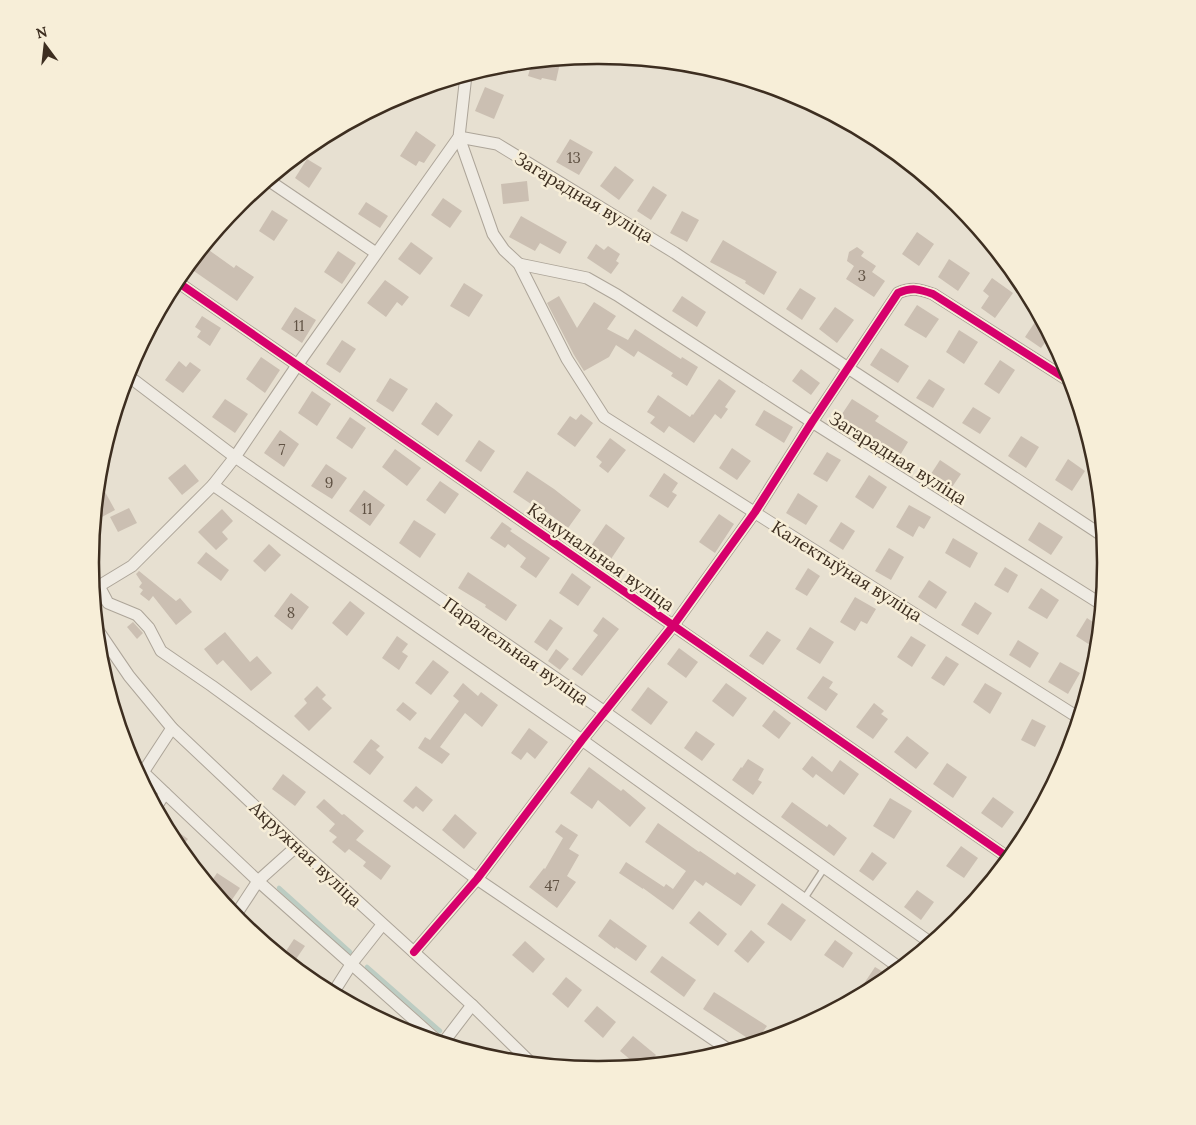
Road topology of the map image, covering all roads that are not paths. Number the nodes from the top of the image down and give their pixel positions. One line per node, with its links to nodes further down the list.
1 (465, 82): 2 (street)
2 (459, 137): 4 (street); 5 (street, Калектыўная вуліца); 8 (street, Загарадная вуліца)
3 (274, 184): 4 (street)
4 (376, 253): 7 (street)
5 (519, 264): 11 (street, Загарадная вуліца); 14 (street, Калектыўная вуліца)
6 (183, 286): 7 (street, Камунальная вуліца)
7 (298, 364): 12 (street); 19 (street, Камунальная вуліца)
8 (848, 368): 9 (street); 11 (street); 15 (street, Загарадная вуліца)
9 (1060, 375)
10 (134, 380): 12 (street, Паралельная вуліца)
11 (812, 422): 14 (street); 18 (street, Загарадная вуліца)
12 (235, 457): 13 (street); 21 (street, Паралельная вуліца)
13 (213, 485): 16 (street); 24 (street, Паралельная вуліца)
14 (755, 512): 19 (street); 22 (street, Калектыўная вуліца)
15 (1096, 531)
16 (100, 585)
17 (100, 592): 32 (street)
18 (1095, 600)
19 (673, 626): 21 (street); 30 (street, Камунальная вуліца)
20 (106, 643): 23 (street, Акружная вуліца)
21 (605, 712): 24 (street); 31 (street, Паралельная вуліца)
22 (1073, 714)
23 (172, 728): 25 (street); 29 (street, Акружная вуліца)
24 (582, 740): 32 (street); 34 (street, Паралельная вуліца)
25 (145, 770)
26 (150, 781): 27 (street)
27 (165, 793): 28 (street); 33 (street)
28 (160, 801)
29 (297, 846): 33 (street); 36 (street, Акружная вуліца)
30 (1003, 854)
31 (825, 868): 34 (lane); 37 (street, Паралельная вуліца)
32 (477, 879): 38 (street); 45 (street)
33 (258, 881): 35 (street); 39 (street)
34 (804, 899): 40 (street, Паралельная вуліца)
35 (240, 909)
36 (382, 925): 38 (street, Акружная вуліца); 39 (street)
37 (923, 940)
38 (414, 952): 42 (street, Акружная вуліца)
39 (352, 964): 41 (street); 43 (street)
40 (894, 964)
41 (337, 987)
42 (472, 1005): 44 (street); 46 (street, Акружная вуліца)
43 (426, 1030)
44 (447, 1038)
45 (722, 1045)
46 (523, 1055)

